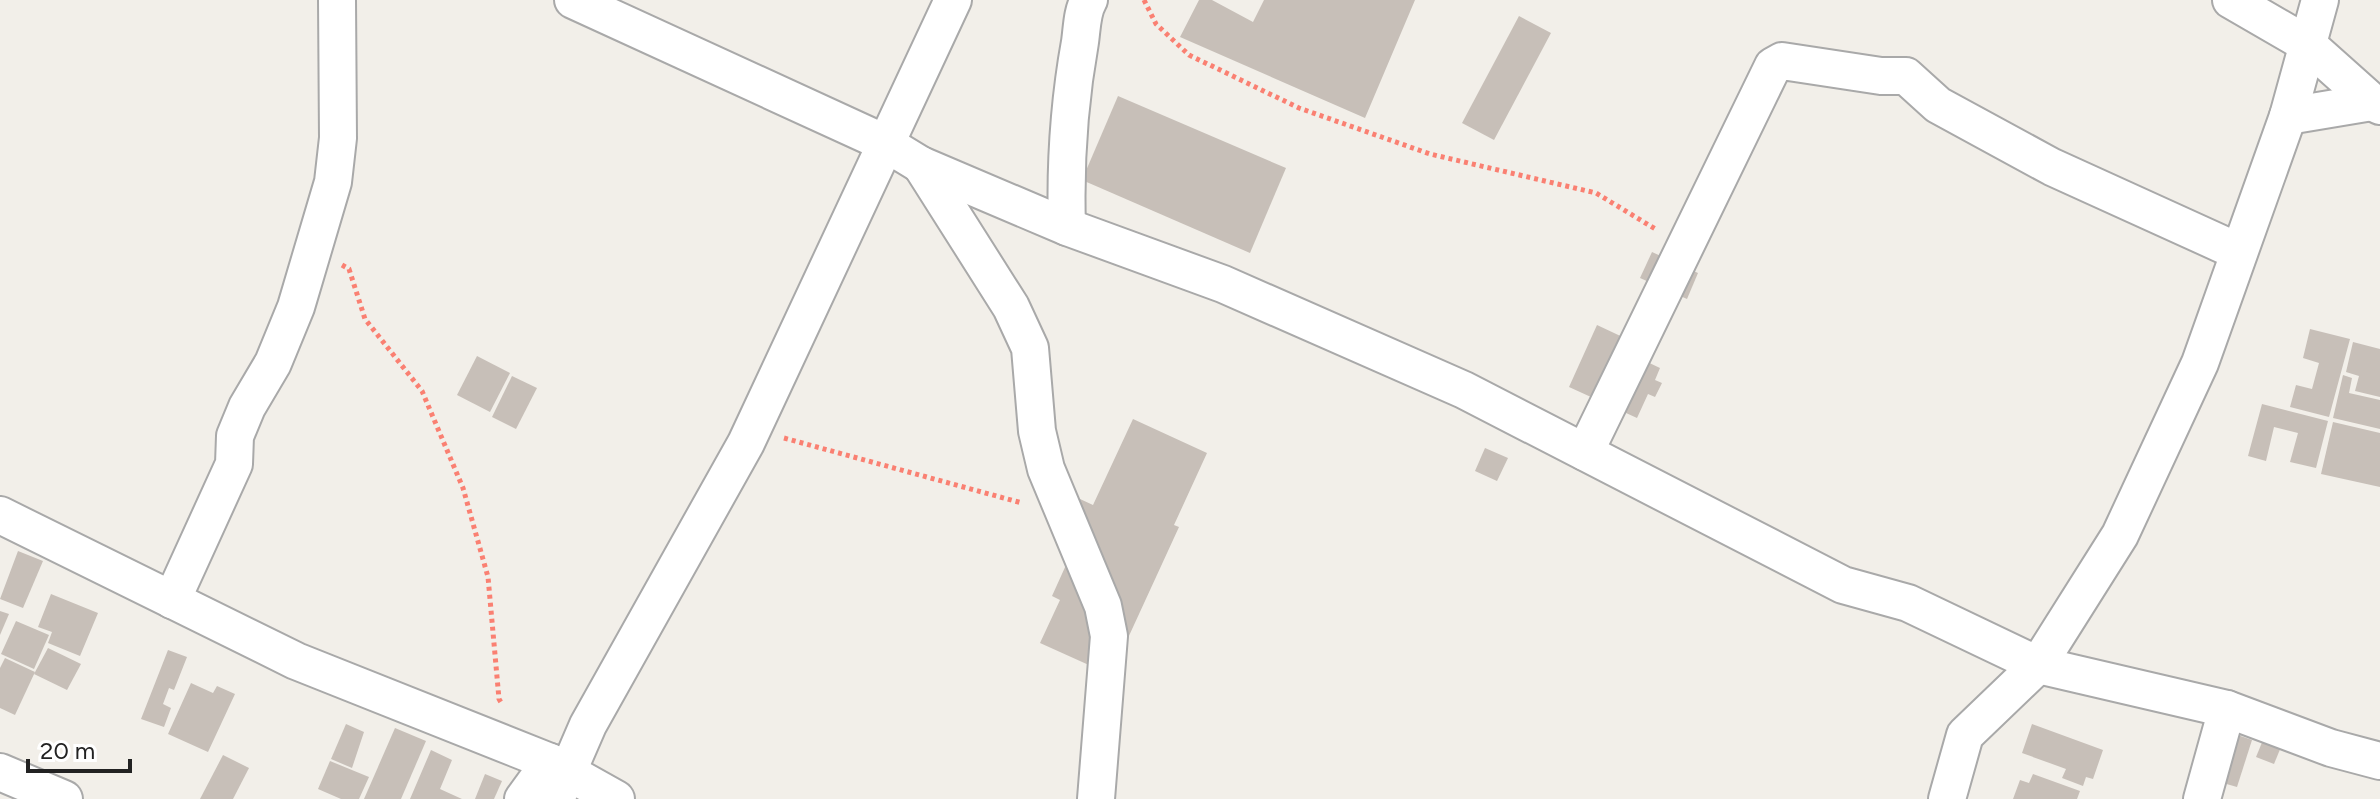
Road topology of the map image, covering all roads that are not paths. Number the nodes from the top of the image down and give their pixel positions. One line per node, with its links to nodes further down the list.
1 (337, 0): 16 (street)
2 (573, 0): 10 (street)
3 (953, 0): 10 (street)
4 (1089, 0): 12 (street)
5 (2231, 0): 7 (street)
6 (2320, 0): 7 (street)
7 (2307, 44): 8 (street); 9 (street)
8 (2376, 104): 9 (street)
9 (2288, 116): 13 (street)
10 (885, 143): 11 (street); 21 (street)
11 (921, 165): 12 (street); 25 (street)
12 (1067, 227): 14 (street)
13 (2239, 252): 14 (street); 17 (street)
14 (1585, 452): 17 (street)
15 (0, 515): 16 (street)
16 (172, 600): 21 (street)
17 (2038, 665): 18 (street); 26 (street)
18 (2227, 709): 19 (street); 27 (street)
19 (2380, 761)
20 (0, 772): 22 (street)
21 (558, 778): 23 (street); 24 (street)
22 (64, 799)
23 (523, 799)
24 (616, 799)
25 (1096, 799)
26 (1947, 799)
27 (2202, 799)

